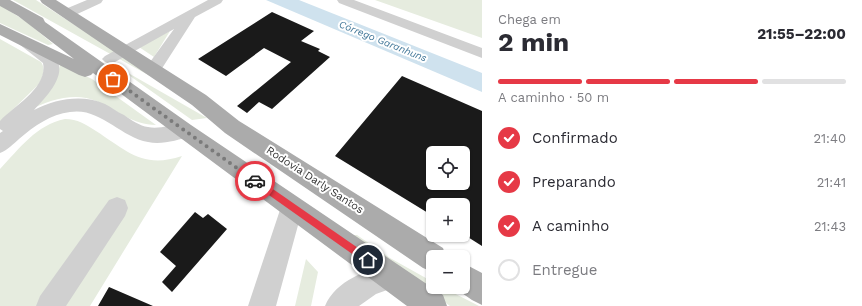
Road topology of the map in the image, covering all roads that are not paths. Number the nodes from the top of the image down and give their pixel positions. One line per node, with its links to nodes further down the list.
1 (47, 0): 6 (main road, Rodovia Darly Santos)
2 (98, 0): 6 (street)
3 (217, 0): 8 (street)
4 (343, 0): 11 (street)
5 (3, 1): 7 (main road)
6 (68, 13): 10 (main road, Rodovia Darly Santos)
7 (24, 14): 12 (main road); 15 (main road)
8 (192, 14): 10 (street); 13 (street)
9 (1, 29): 14 (street); 15 (main road)
10 (125, 50): 12 (street); 13 (main road, Rodovia Darly Santos)
11 (482, 53)
12 (110, 59): 16 (main road)
13 (153, 69): 16 (main road, Rodovia Darly Santos)
14 (0, 131)
15 (184, 131): 16 (main road); 17 (street); 18 (main road)
16 (239, 131): 20 (main road, Rodovia Darly Santos)
17 (0, 145)
18 (292, 207): 21 (main road); 25 (street)
19 (117, 208): 24 (street)
20 (426, 253)
21 (392, 276): 26 (street); 27 (main road)
22 (470, 282): 23 (main road)
23 (482, 290)
24 (50, 306)
25 (262, 306)
26 (339, 306)
27 (432, 306)

